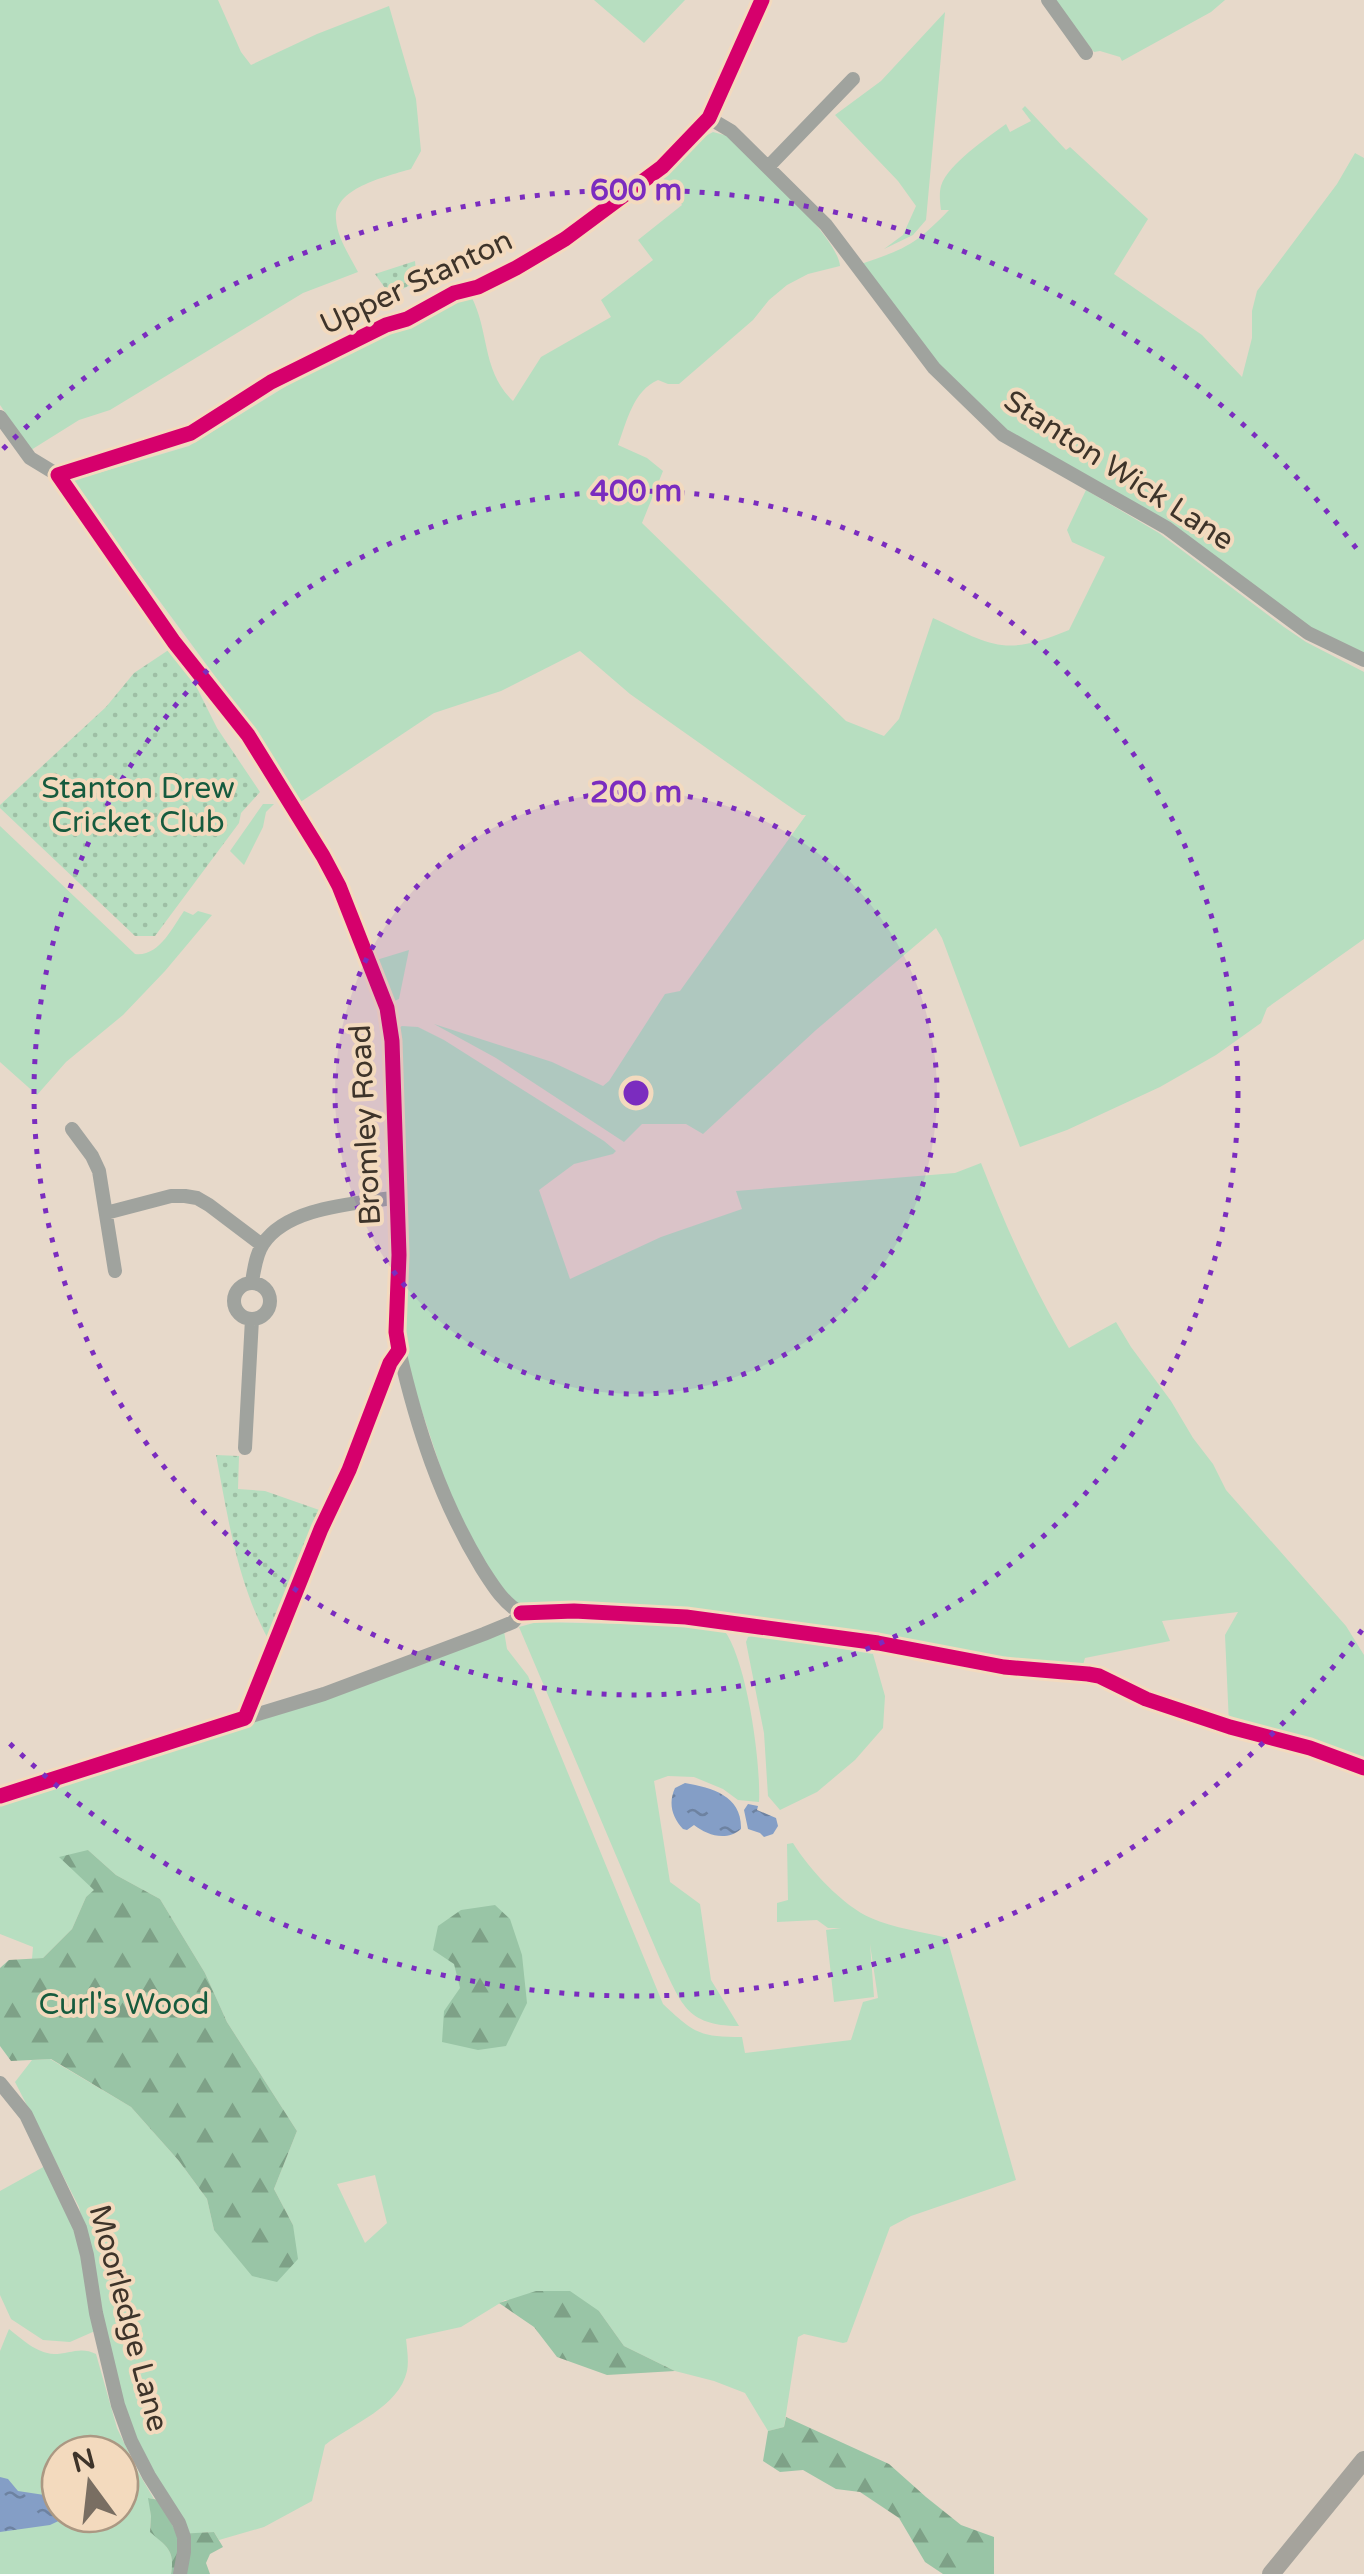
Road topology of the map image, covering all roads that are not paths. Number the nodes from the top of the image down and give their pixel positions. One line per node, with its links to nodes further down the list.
1 (762, 0): 5 (street, Upper Stanton)
2 (1048, 0): 3 (street)
3 (1086, 52)
4 (851, 77): 6 (street)
5 (709, 118): 6 (street, Stanton Wick Lane); 8 (street, Upper Stanton)
6 (769, 166): 9 (street, Stanton Wick Lane)
7 (0, 417): 8 (street, Bromley Road)
8 (58, 474): 11 (street, Bromley Road)
9 (1364, 660)
10 (96, 1130): 12 (street)
11 (398, 1197): 13 (street); 17 (street, Bromley Road)
12 (106, 1213): 13 (street); 14 (street)
13 (262, 1245): 15 (street)
14 (115, 1271)
15 (252, 1282): 16 (street); 16 (street)
16 (252, 1319): 18 (street)
17 (399, 1350): 19 (street, Bromley Road); 20 (street, Bromley Road)
18 (245, 1448)
19 (521, 1614): 20 (street); 21 (street)
20 (245, 1718): 22 (street)
21 (1364, 1768)
22 (0, 1796)
23 (0, 2083): 25 (street, Moorledge Lane)
24 (1364, 2460): 26 (main road)
25 (180, 2574)
26 (1271, 2574)

